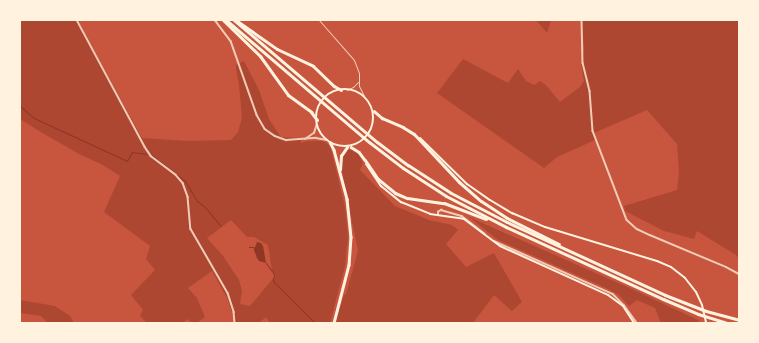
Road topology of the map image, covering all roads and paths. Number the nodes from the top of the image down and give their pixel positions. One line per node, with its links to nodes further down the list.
1 (77, 20): 26 (street)
2 (214, 20): 15 (street)
3 (223, 20): 13 (highway)
4 (226, 20): 21 (highway)
5 (234, 20): 9 (highway); 22 (highway)
6 (318, 20): 8 (lane)
7 (582, 20): 24 (street)
8 (359, 79): 10 (lane); 11 (lane)
9 (341, 90): 10 (main road); 13 (main road)
10 (347, 90): 11 (main road)
11 (364, 96): 12 (main road)
12 (372, 109): 14 (main road); 17 (main road)
13 (317, 122): 15 (street); 16 (main road)
14 (414, 134): 22 (highway); 29 (main road)
15 (304, 140): 16 (street)
16 (328, 141): 17 (main road); 19 (main road)
17 (349, 147): 18 (main road); 19 (main road)
18 (365, 160): 20 (main road); 21 (highway)
19 (341, 176): 27 (main road)
20 (438, 215): 23 (main road); 23 (street)
21 (488, 219): 30 (highway)
22 (584, 258): 25 (highway)
23 (534, 261): 28 (main road)
24 (739, 274)
25 (739, 320)
26 (235, 323)
27 (334, 323)
28 (636, 323)
29 (706, 323)
30 (728, 323)

